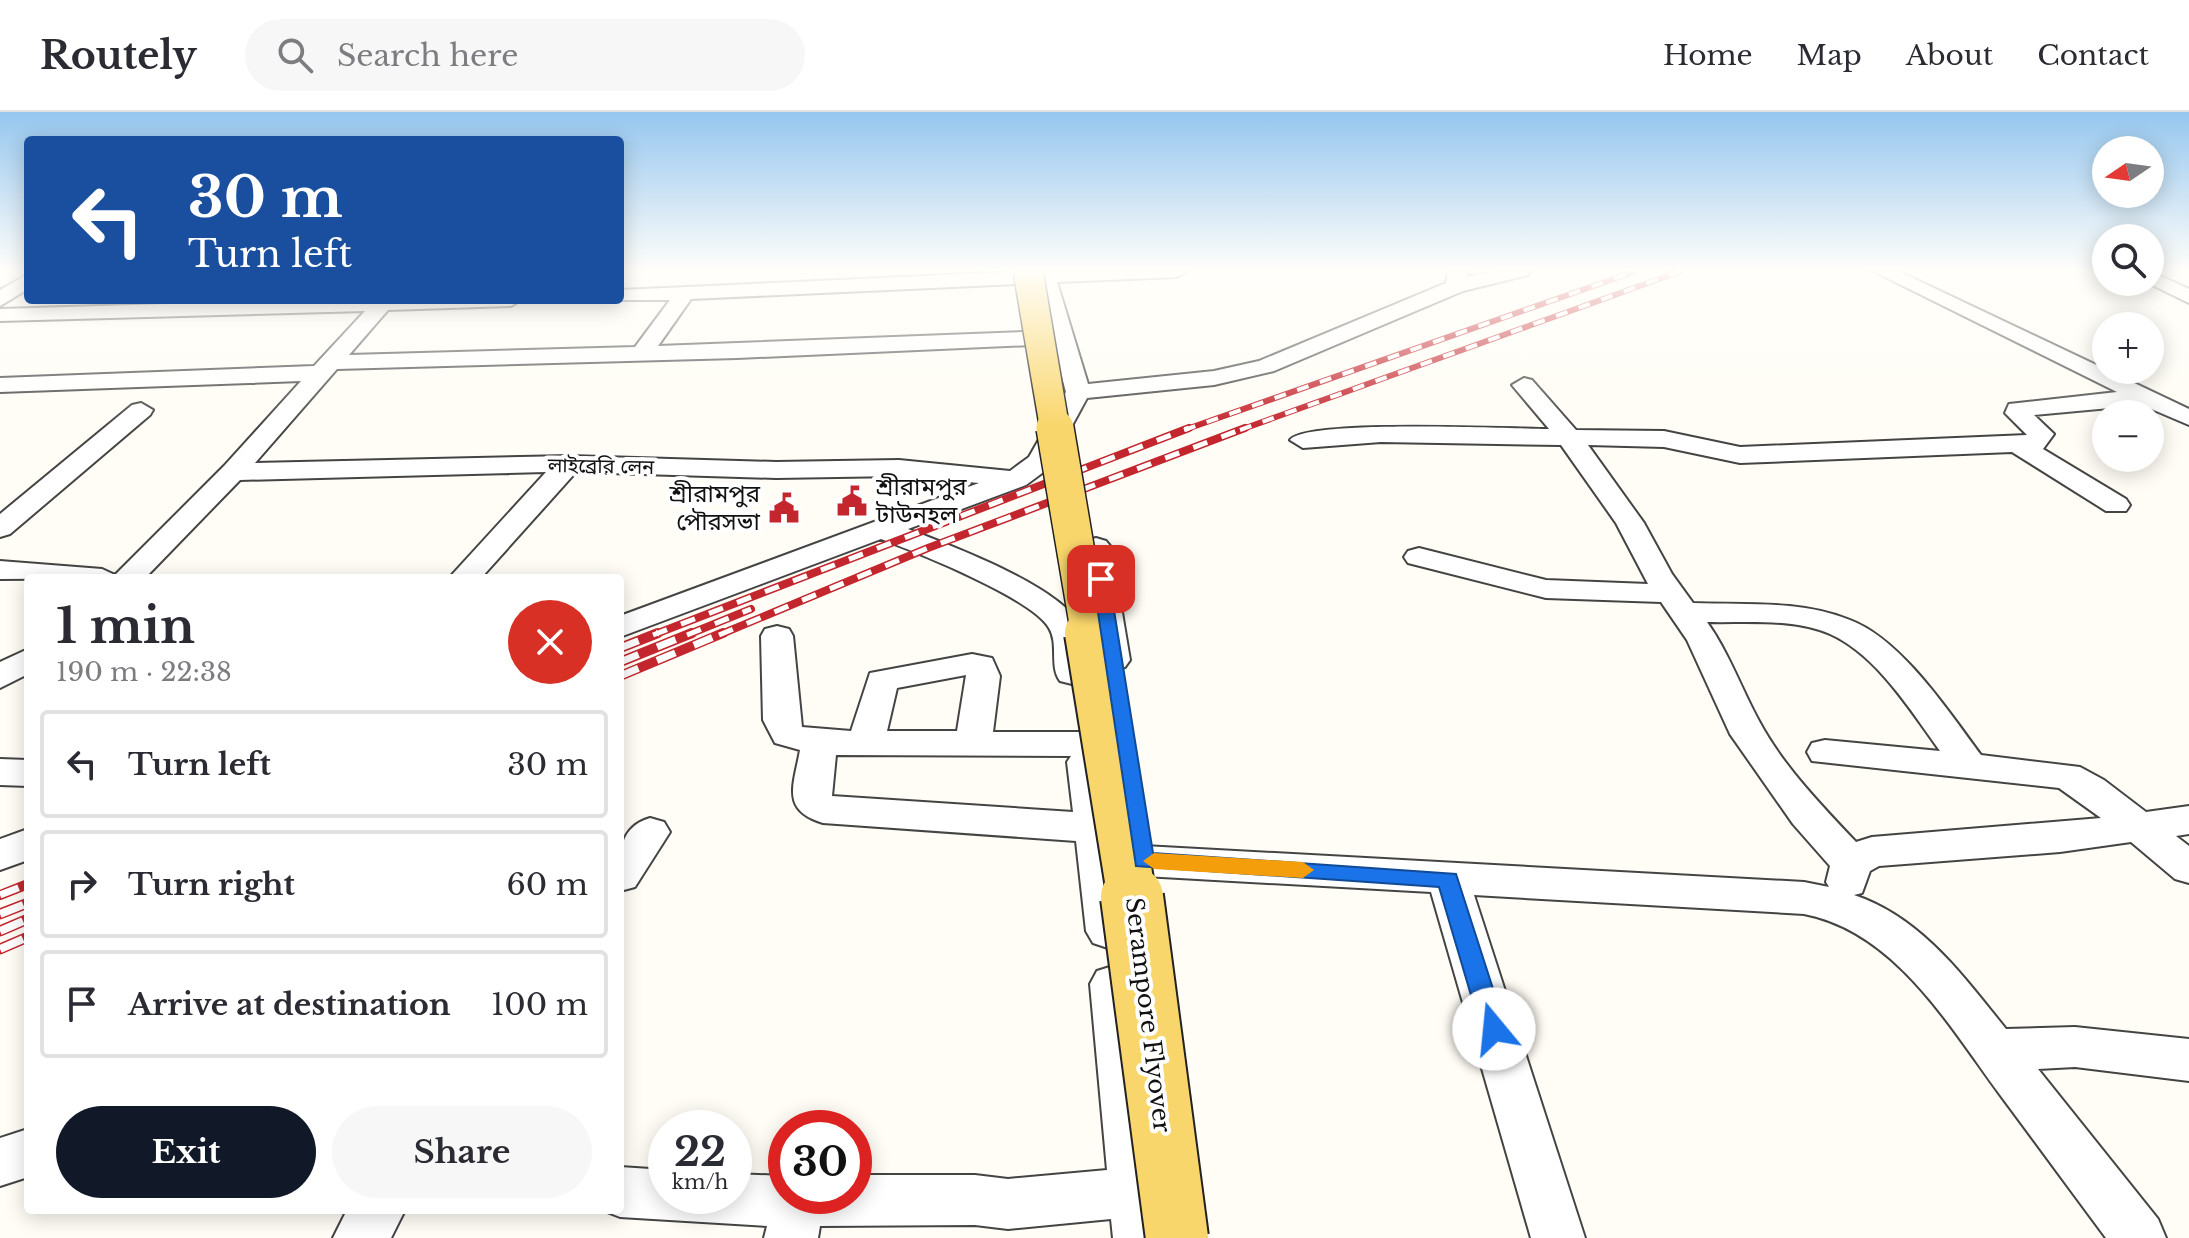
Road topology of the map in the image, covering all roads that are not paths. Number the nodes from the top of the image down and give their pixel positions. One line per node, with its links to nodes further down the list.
1 (365, 324): 9 (street)
2 (663, 324): 8 (street)
3 (1047, 324): 69 (main road, Serampore Flyover, bridge)
4 (1057, 324): 7 (street)
5 (1358, 324): 12 (street)
6 (1993, 324): 13 (street)
7 (1062, 337): 8 (street); 12 (street)
8 (642, 353): 9 (street)
9 (326, 367): 10 (street); 20 (street)
10 (0, 385)
11 (1524, 385): 16 (street)
12 (1078, 392): 21 (street)
13 (2146, 397): 15 (street); 18 (street)
14 (141, 410): 23 (street)
15 (2189, 418)
16 (1568, 436): 17 (street); 18 (street); 31 (street)
17 (1303, 440)
18 (2019, 445): 22 (street)
19 (569, 464): 20 (street, লাইব্রেরি লেন); 21 (street, লাইব্রেরি লেন); 30 (street)
20 (233, 472): 29 (street)
21 (1016, 479): 24 (street)
22 (2116, 505)
23 (0, 528)
24 (879, 529): 32 (street); 41 (street)
25 (1096, 547): 52 (street)
26 (1419, 557): 31 (street)
27 (0, 570): 28 (street)
28 (51, 574)
29 (132, 574)
30 (468, 574)
31 (1676, 602): 43 (street); 53 (street)
32 (624, 625)
33 (777, 636): 40 (street)
34 (0, 647): 35 (street)
35 (24, 648)
36 (24, 662): 37 (street)
37 (0, 677)
38 (866, 742): 39 (street); 39 (street); 40 (street)
39 (974, 742): 41 (street)
40 (819, 743): 47 (street)
41 (1083, 744): 47 (street)
42 (1825, 752): 43 (street)
43 (1969, 765): 48 (street)
44 (0, 772): 45 (street)
45 (24, 773)
46 (2189, 820): 48 (street)
47 (1096, 828): 66 (street)
48 (2138, 830): 53 (street); 54 (street)
49 (650, 832): 55 (street)
50 (24, 846): 51 (street)
51 (0, 855)
52 (1144, 861): 56 (street); 70 (street)
53 (1851, 863): 57 (street)
54 (2189, 868)
55 (624, 870)
56 (1448, 879): 57 (street); 71 (street)
57 (1847, 907): 58 (street)
58 (1996, 1050): 59 (street); 72 (street)
59 (2189, 1060)
60 (24, 1154): 61 (street)
61 (0, 1162)
62 (624, 1192): 63 (street)
63 (648, 1194)
64 (752, 1211): 67 (street)
65 (375, 1214): 68 (street)
66 (1138, 1215): 67 (street)
67 (795, 1220)
68 (360, 1238)
69 (1177, 1238)
70 (1202, 1238)
71 (1558, 1238)
72 (2139, 1238)

